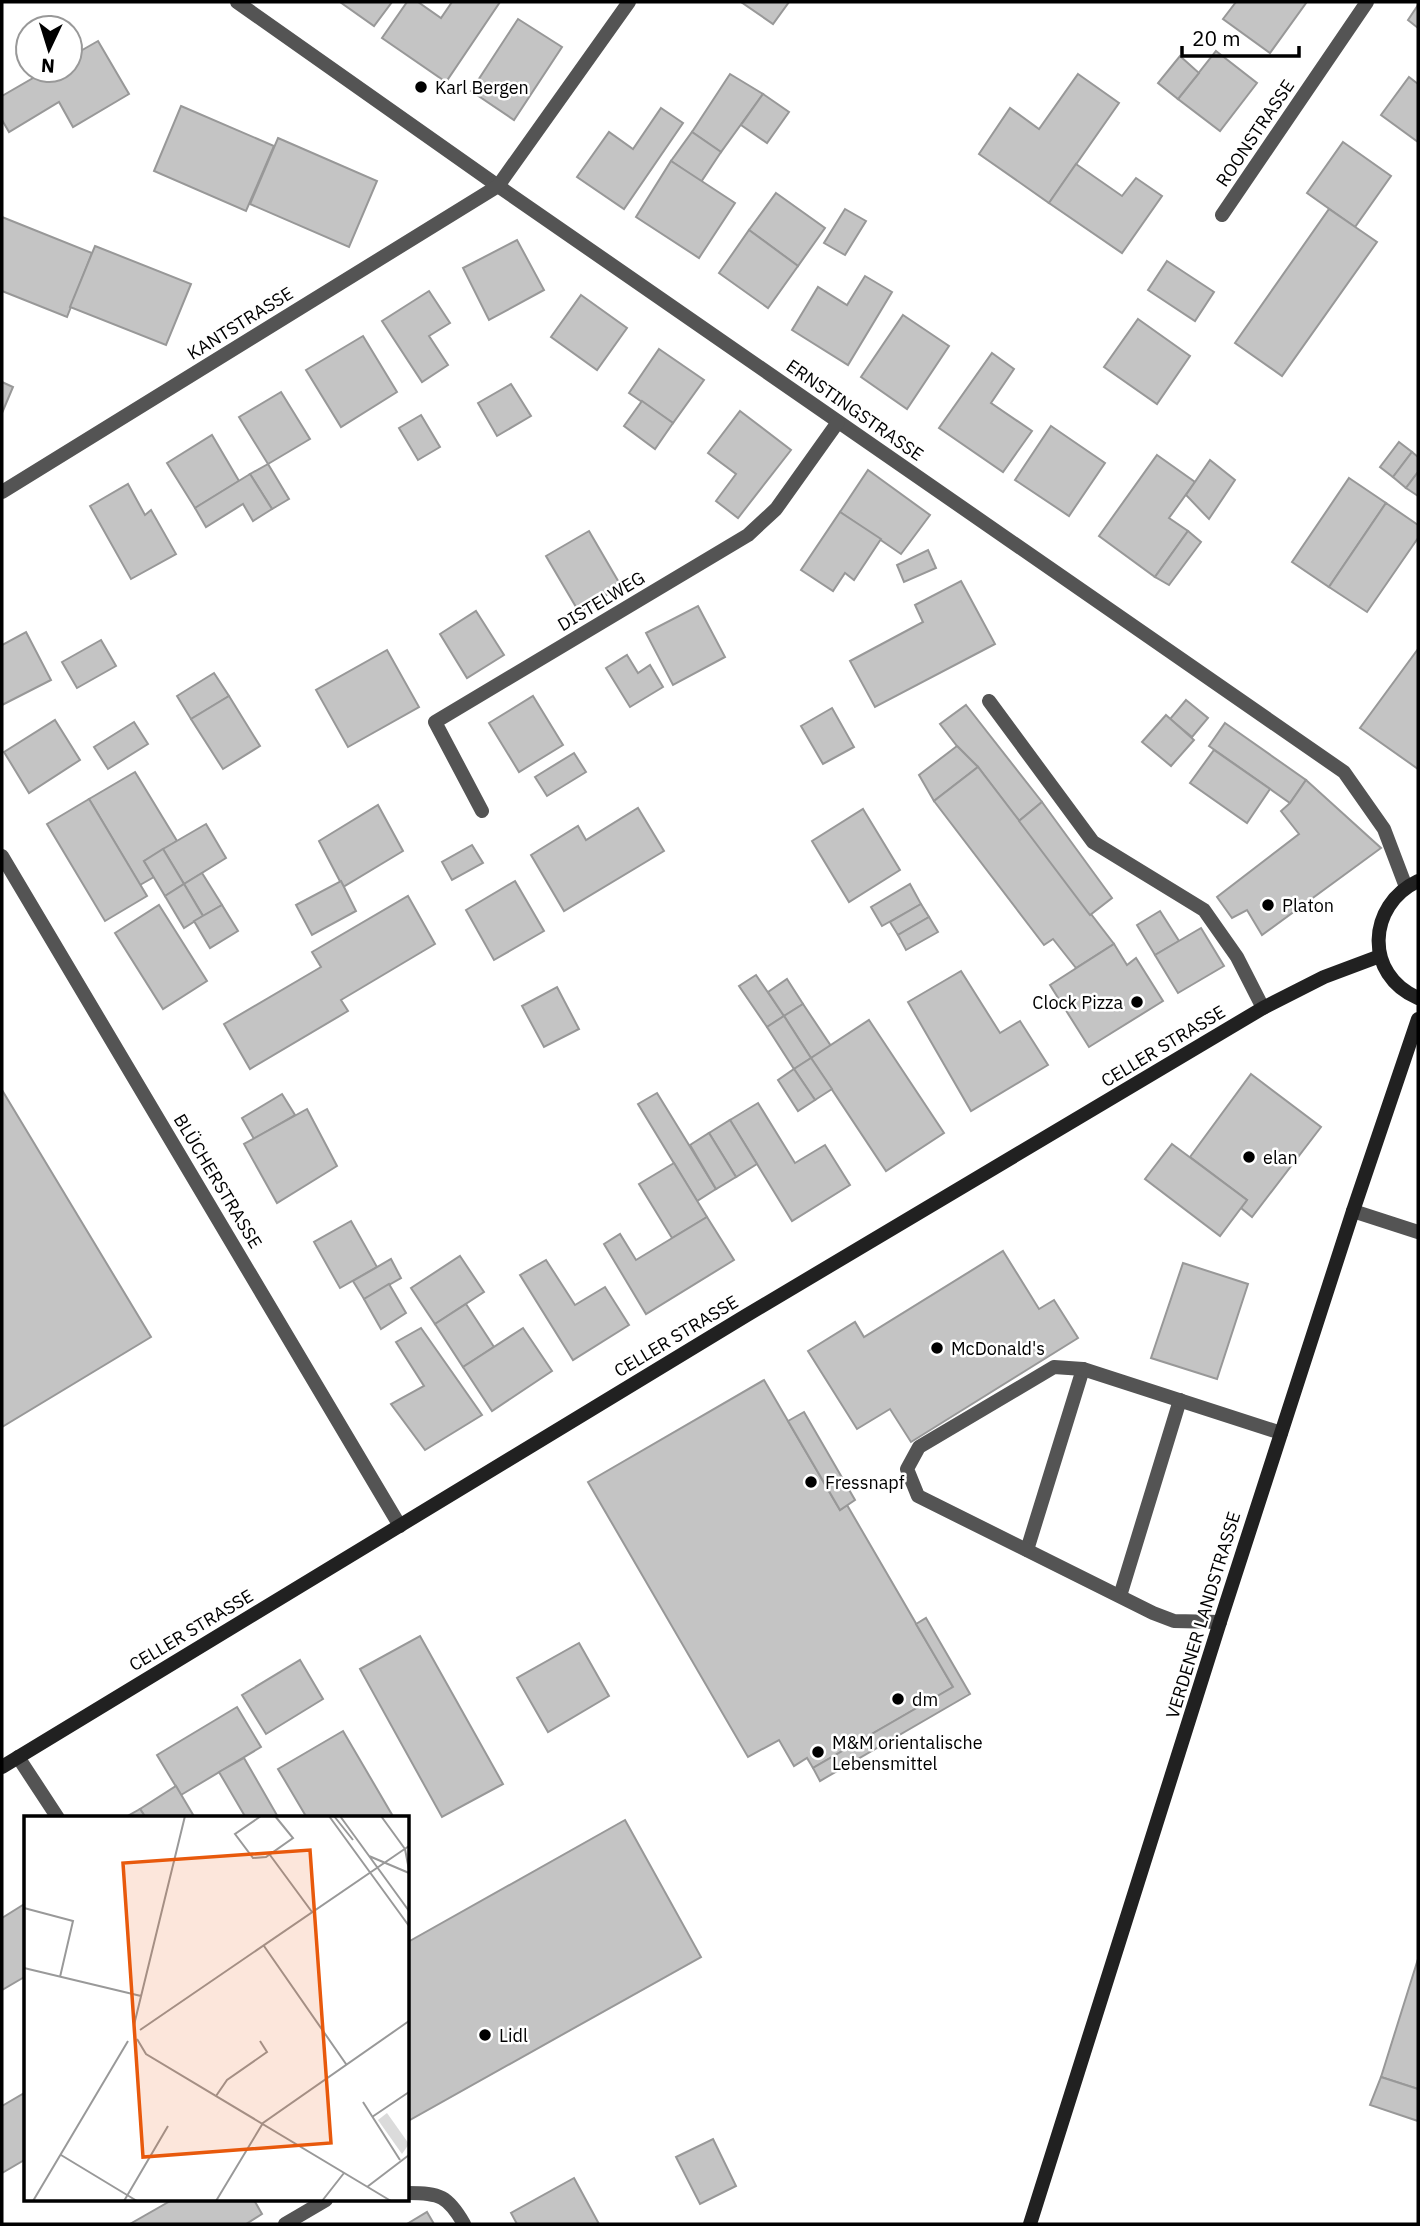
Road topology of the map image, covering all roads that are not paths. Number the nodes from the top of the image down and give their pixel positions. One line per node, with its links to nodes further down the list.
1 (237, 2): 4 (street, ERNSTINGSTRASSE)
2 (629, 2): 4 (street)
3 (1367, 2): 5 (street, ROONSTRASSE)
4 (498, 186): 6 (street, ERNSTINGSTRASSE); 7 (street, KANTSTRASSE)
5 (1222, 215)
6 (838, 422): 9 (street, DISTELWEG); 11 (street, ERNSTINGSTRASSE)
7 (2, 492)
8 (989, 701): 14 (street)
9 (482, 811)
10 (2, 856): 21 (street, BLÜCHERSTRASSE)
11 (1412, 884): 12 (main road)
12 (1380, 956): 13 (main road); 14 (main road, CELLER STRASSE)
13 (1418, 998)
14 (1263, 1007): 21 (main road, CELLER STRASSE)
15 (1418, 1019): 16 (main road, VERDENER LANDSTRASSE)
16 (1353, 1212): 17 (street); 20 (main road, VERDENER LANDSTRASSE)
17 (1418, 1232)
18 (1083, 1369): 19 (street); 22 (street); 22 (street)
19 (1180, 1400): 20 (street); 23 (street)
20 (1281, 1433): 24 (main road, VERDENER LANDSTRASSE)
21 (400, 1527): 25 (main road, CELLER STRASSE)
22 (1027, 1550): 23 (street)
23 (1120, 1596): 24 (street)
24 (1220, 1622): 34 (main road, VERDENER LANDSTRASSE)
25 (18, 1757): 26 (main road, CELLER STRASSE); 27 (street)
26 (2, 1767)
27 (57, 1816)
28 (410, 2193): 33 (street)
29 (295, 2202): 31 (street)
30 (322, 2202): 31 (street)
31 (302, 2213): 32 (street)
32 (285, 2224)
33 (464, 2224)
34 (1030, 2224)

